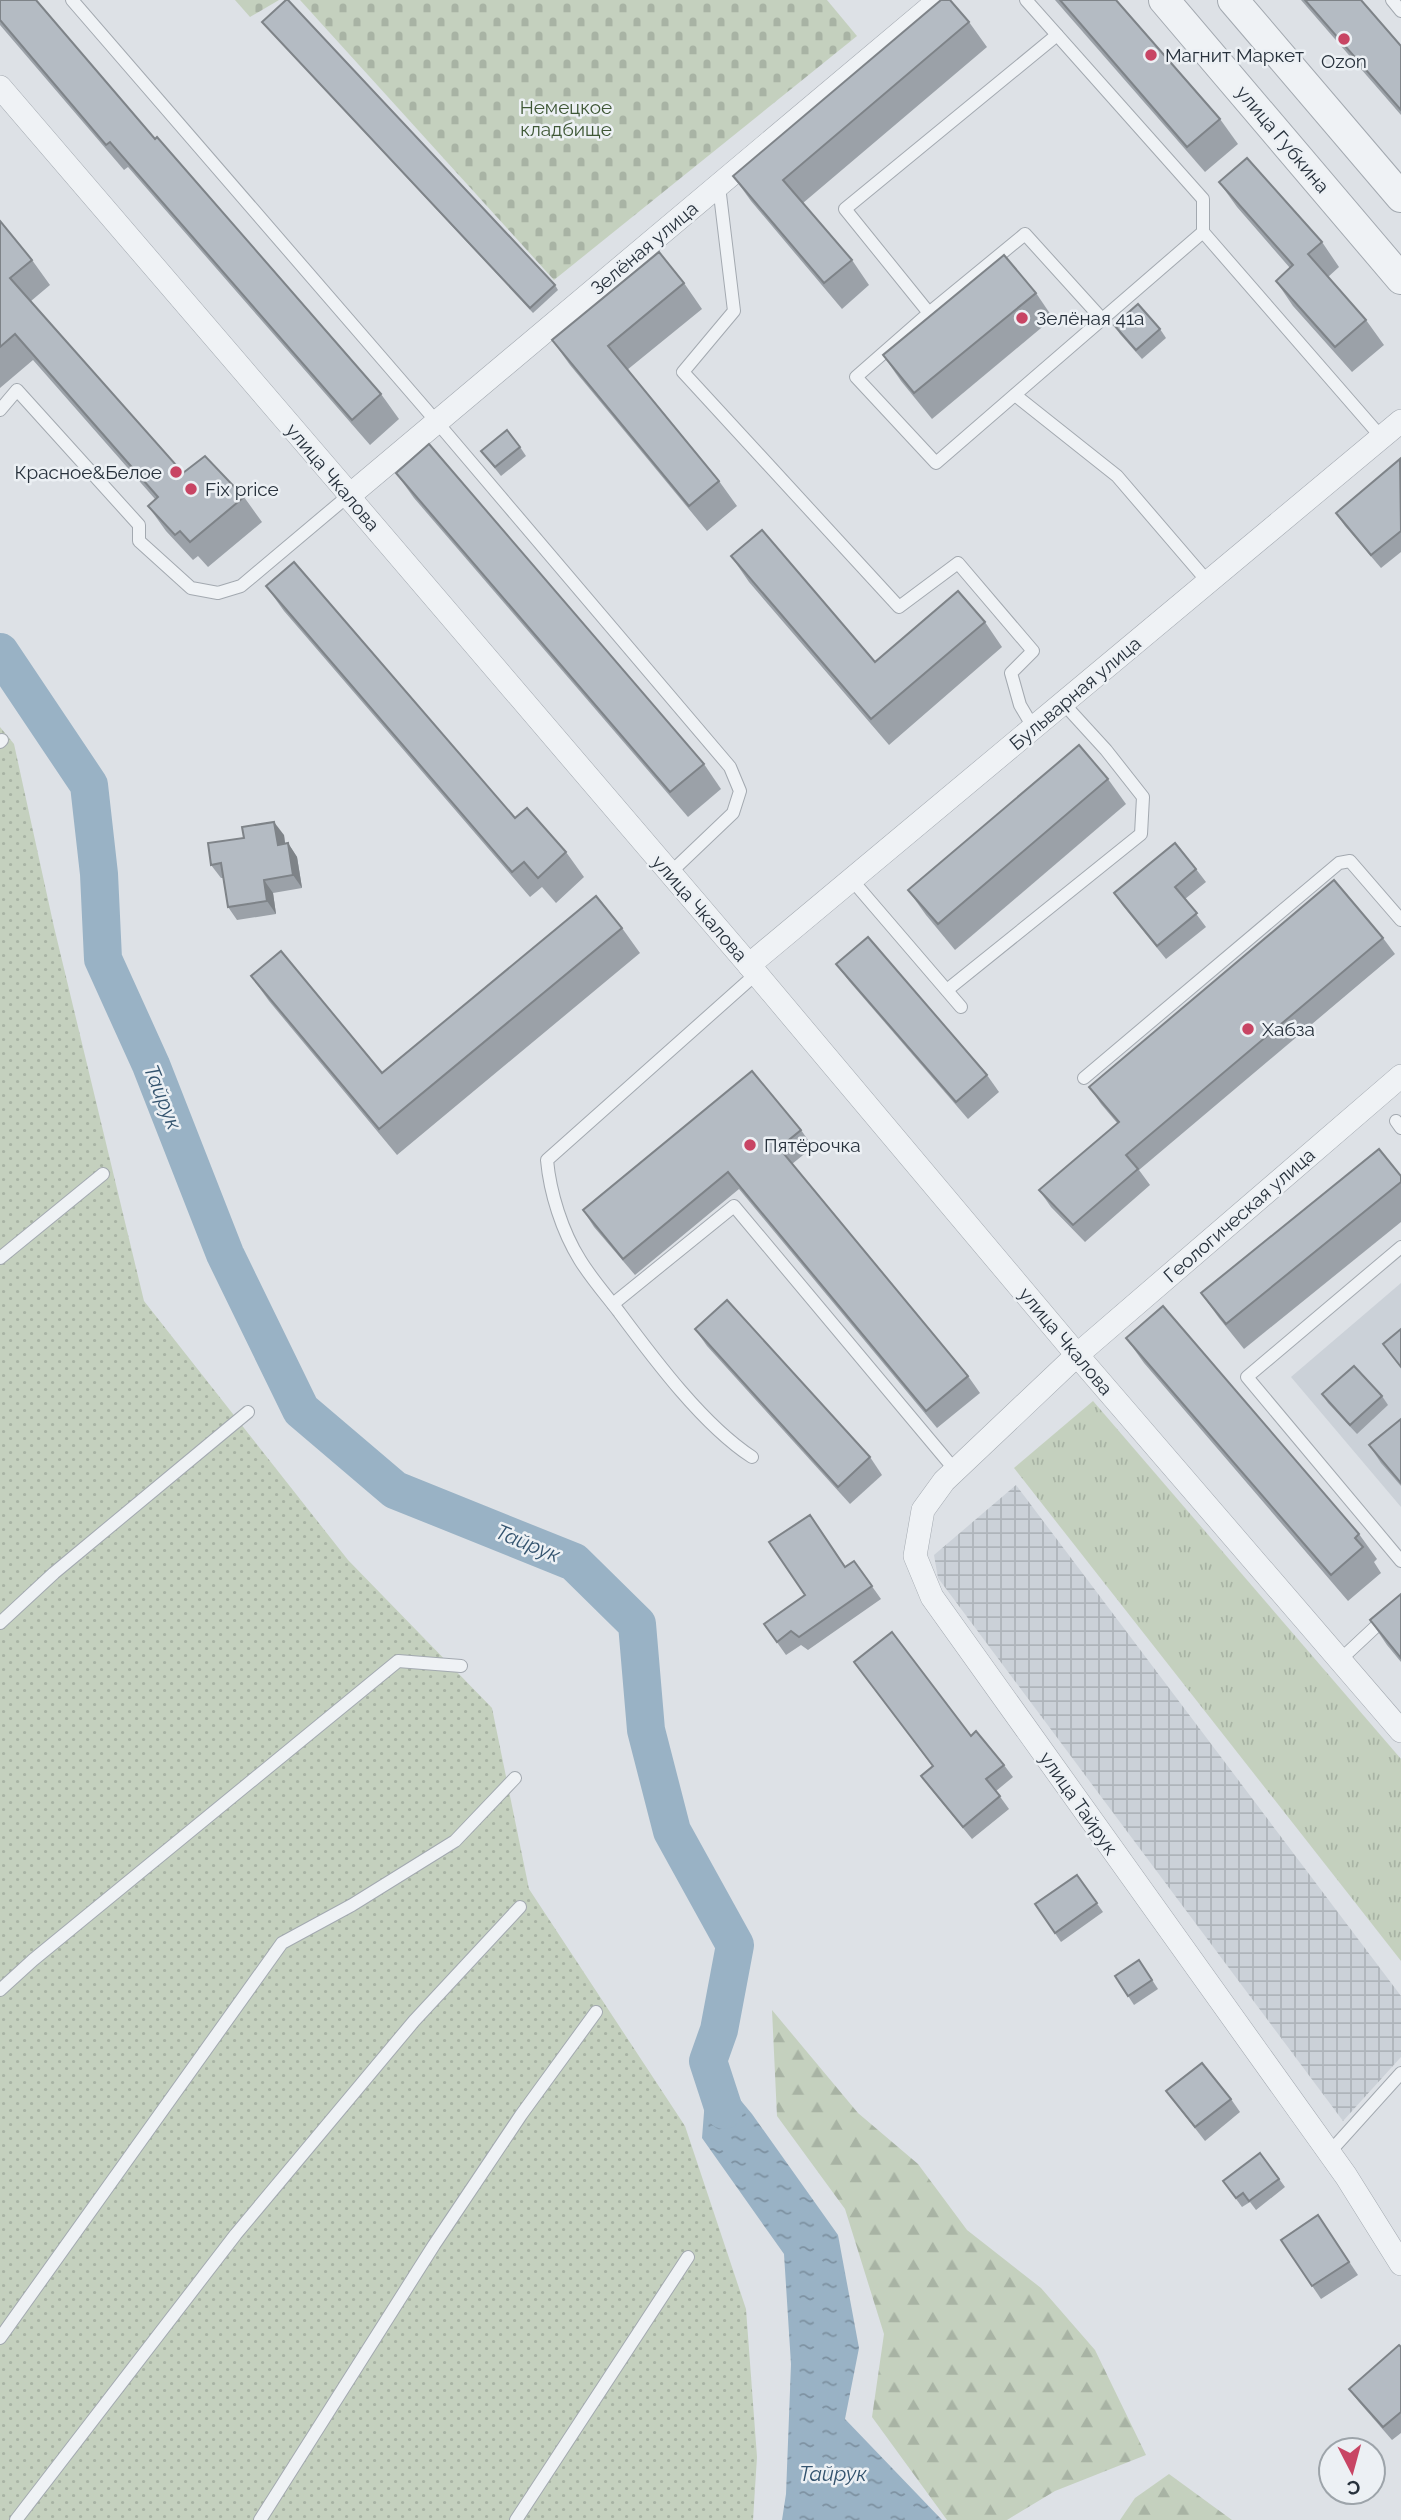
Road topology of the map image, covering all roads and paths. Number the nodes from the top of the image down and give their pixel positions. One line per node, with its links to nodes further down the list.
1 (72, 0): 18 (lane)
2 (939, 0): 10 (street, Зелёная улица)
3 (1027, 0): 8 (lane)
4 (1164, 0): 13 (street, улица Губкина)
5 (1233, 0): 11 (street)
6 (1392, 0): 7 (lane)
7 (1401, 11)
8 (1057, 35): 12 (lane); 14 (lane)
9 (0, 87): 21 (street, улица Чкалова)
10 (719, 186): 18 (street, Зелёная улица); 24 (lane)
11 (1401, 197)
12 (1203, 232): 15 (lane); 20 (lane)
13 (1401, 279)
14 (929, 313): 15 (lane); 16 (lane)
15 (1102, 319): 16 (lane)
16 (1015, 395): 22 (lane)
17 (0, 410): 21 (lane)
18 (436, 421): 21 (street, Зелёная улица); 25 (lane)
19 (1401, 421): 20 (street, Бульварная улица)
20 (1382, 438): 22 (street, Бульварная улица)
21 (349, 496): 25 (street, улица Чкалова)
22 (1208, 582): 23 (street, Бульварная улица)
23 (1063, 703): 24 (street, Бульварная улица); 29 (lane)
24 (1034, 727): 26 (street, Бульварная улица)
25 (669, 874): 28 (street, улица Чкалова)
26 (852, 880): 28 (street, Бульварная улица); 29 (lane)
27 (1401, 920): 32 (lane)
28 (753, 970): 36 (lane); 37 (street, улица Чкалова)
29 (947, 990): 30 (lane)
30 (961, 1007)
31 (1401, 1076): 37 (street, Геологическая улица)
32 (1084, 1078)
33 (103, 1174): 35 (lane)
34 (1401, 1247): 41 (lane)
35 (0, 1258)
36 (613, 1304): 39 (lane); 40 (lane)
37 (1077, 1355): 40 (street, улица Тайрук); 44 (street, улица Чкалова)
38 (248, 1412): 43 (lane)
39 (752, 1457)
40 (955, 1470): 52 (street, улица Тайрук)
41 (1401, 1561)
42 (1401, 1603): 44 (lane)
43 (0, 1623)
44 (1340, 1660): 46 (street, улица Чкалова)
45 (461, 1666): 49 (lane)
46 (1401, 1731)
47 (515, 1778): 55 (lane)
48 (520, 1907): 56 (lane)
49 (0, 1990)
50 (596, 2012): 57 (lane)
51 (1401, 2073): 52 (lane)
52 (1328, 2154): 54 (street, улица Тайрук)
53 (688, 2257): 58 (lane)
54 (1401, 2264)
55 (0, 2338)
56 (16, 2520)
57 (260, 2520)
58 (516, 2520)

